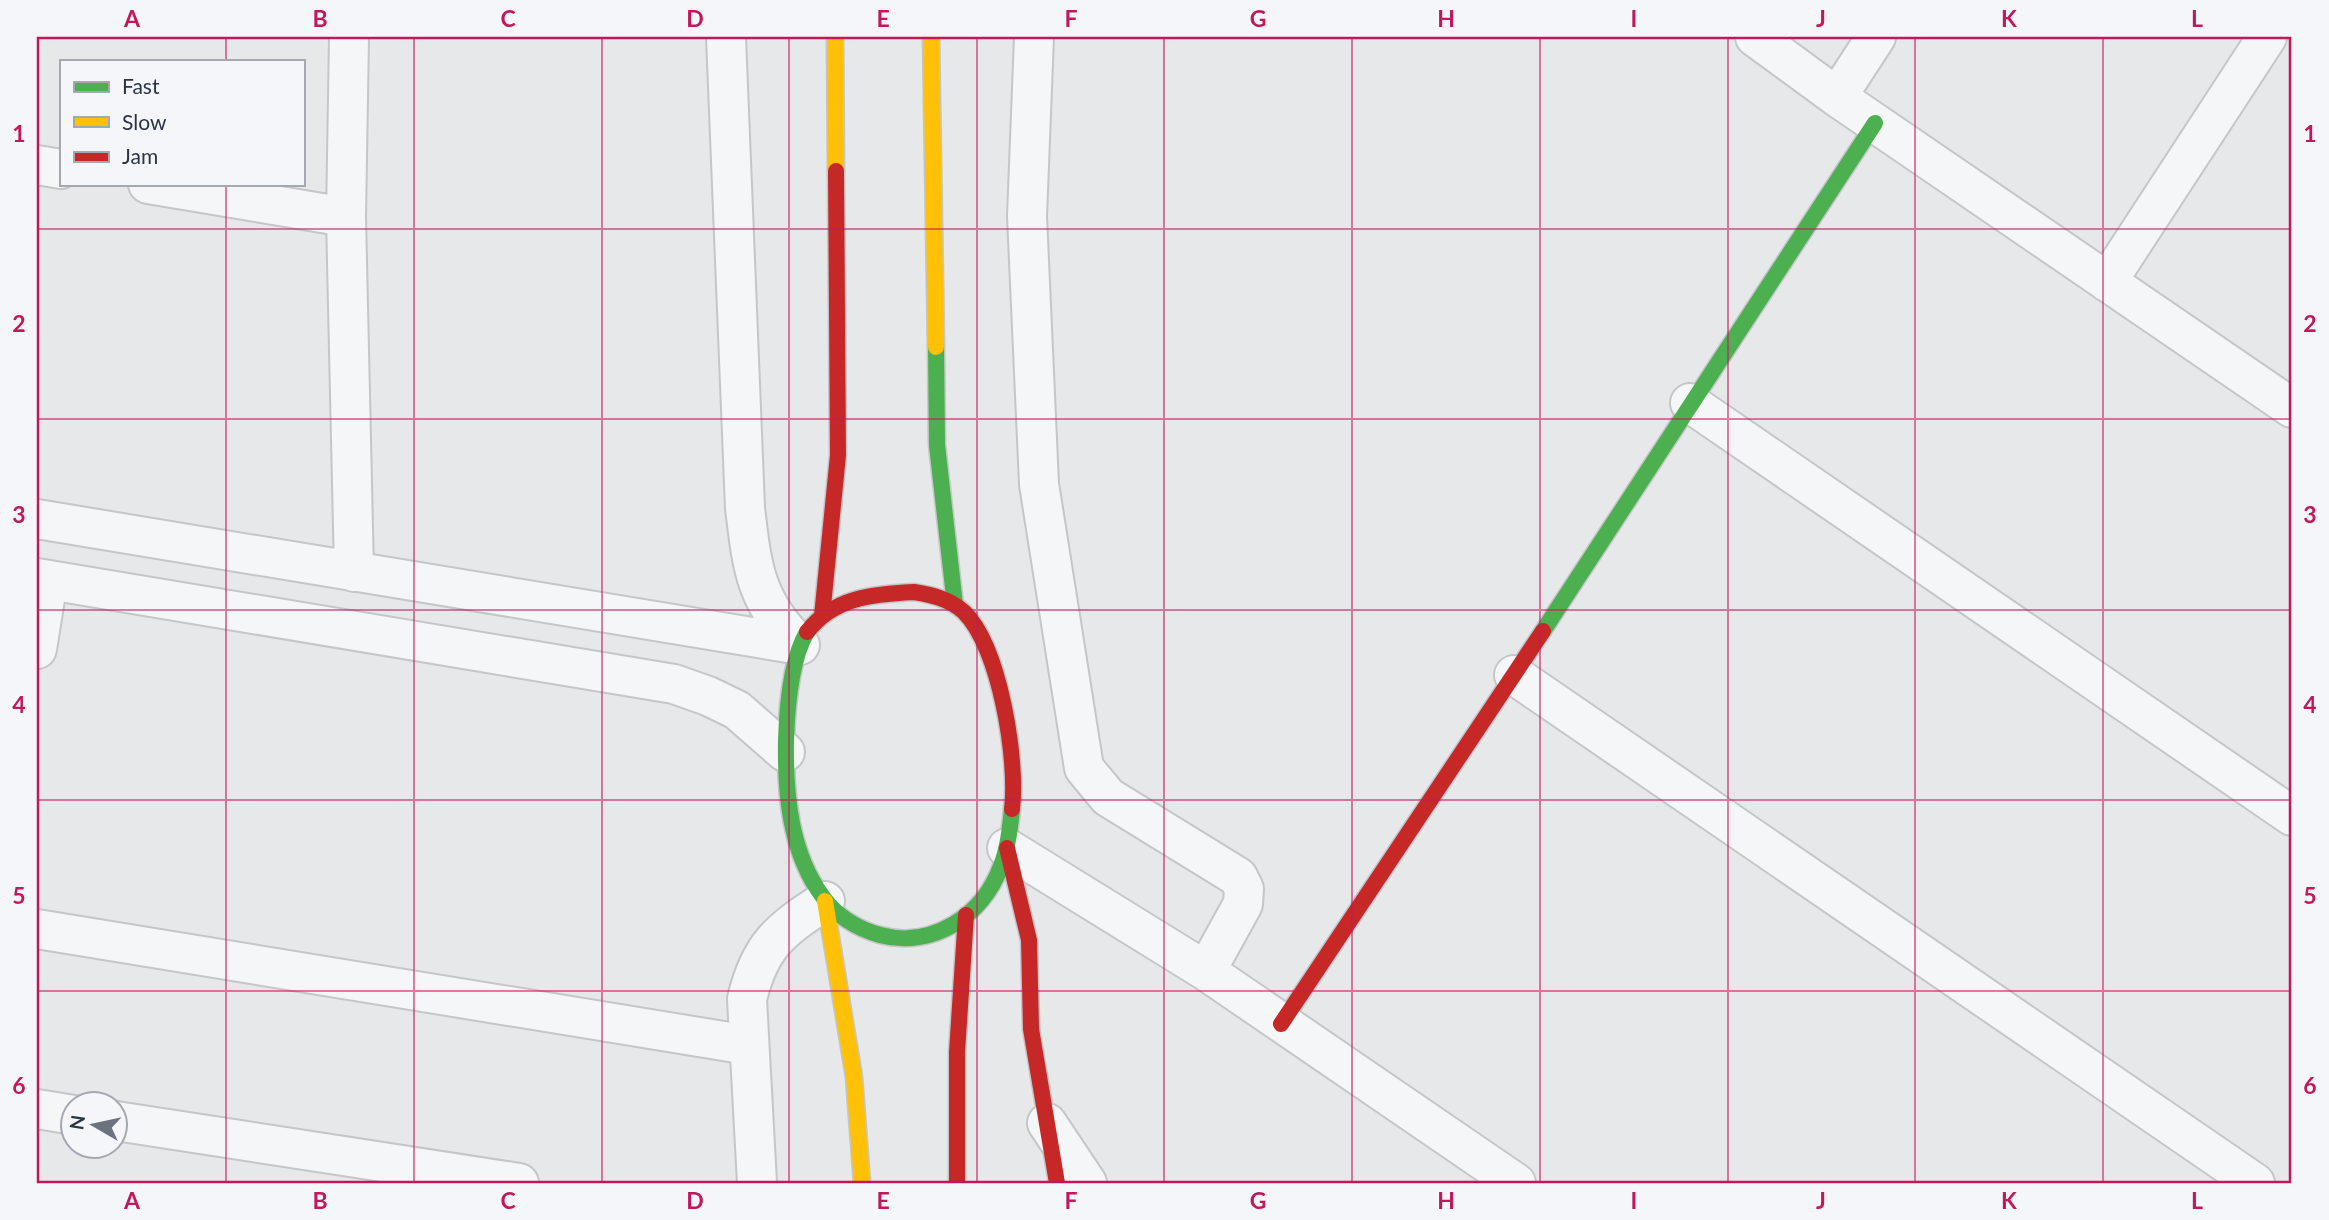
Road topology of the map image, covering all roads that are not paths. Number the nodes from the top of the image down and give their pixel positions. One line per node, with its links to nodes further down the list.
1 (349, 37): 14 (street)
2 (726, 37): 22 (street)
3 (835, 37): 22 (main road)
4 (931, 37): 21 (main road)
5 (1034, 37): 31 (street)
6 (1755, 37): 9 (street)
7 (1876, 37): 9 (street)
8 (2267, 37): 15 (street)
9 (1837, 97): 10 (street)
10 (1875, 123): 15 (street); 16 (main road)
11 (37, 165): 12 (street)
12 (60, 169)
13 (160, 186): 14 (street)
14 (346, 216): 19 (street)
15 (2107, 282): 17 (street)
16 (1690, 403): 24 (main road); 26 (street)
17 (2292, 408)
18 (37, 519): 19 (street)
19 (354, 572): 22 (street)
20 (43, 579): 23 (street); 25 (street)
21 (955, 605): 22 (main road); 27 (main road)
22 (811, 631): 25 (main road)
23 (37, 649)
24 (1514, 675): 32 (main road); 45 (street)
25 (785, 752): 28 (main road)
26 (2292, 816)
27 (1007, 848): 29 (main road); 31 (street); 37 (main road)
28 (825, 901): 29 (main road); 33 (street); 40 (main road)
29 (966, 915): 41 (main road)
30 (37, 929): 33 (street)
31 (1206, 971): 32 (street)
32 (1281, 1024): 44 (street)
33 (748, 1045): 39 (street)
34 (37, 1109): 35 (street)
35 (60, 1113)
36 (130, 1123): 38 (street)
37 (1046, 1124): 42 (main road); 43 (street)
38 (519, 1183)
39 (757, 1183)
40 (862, 1183)
41 (957, 1183)
42 (1057, 1183)
43 (1087, 1183)
44 (1516, 1183)
45 (2255, 1183)

